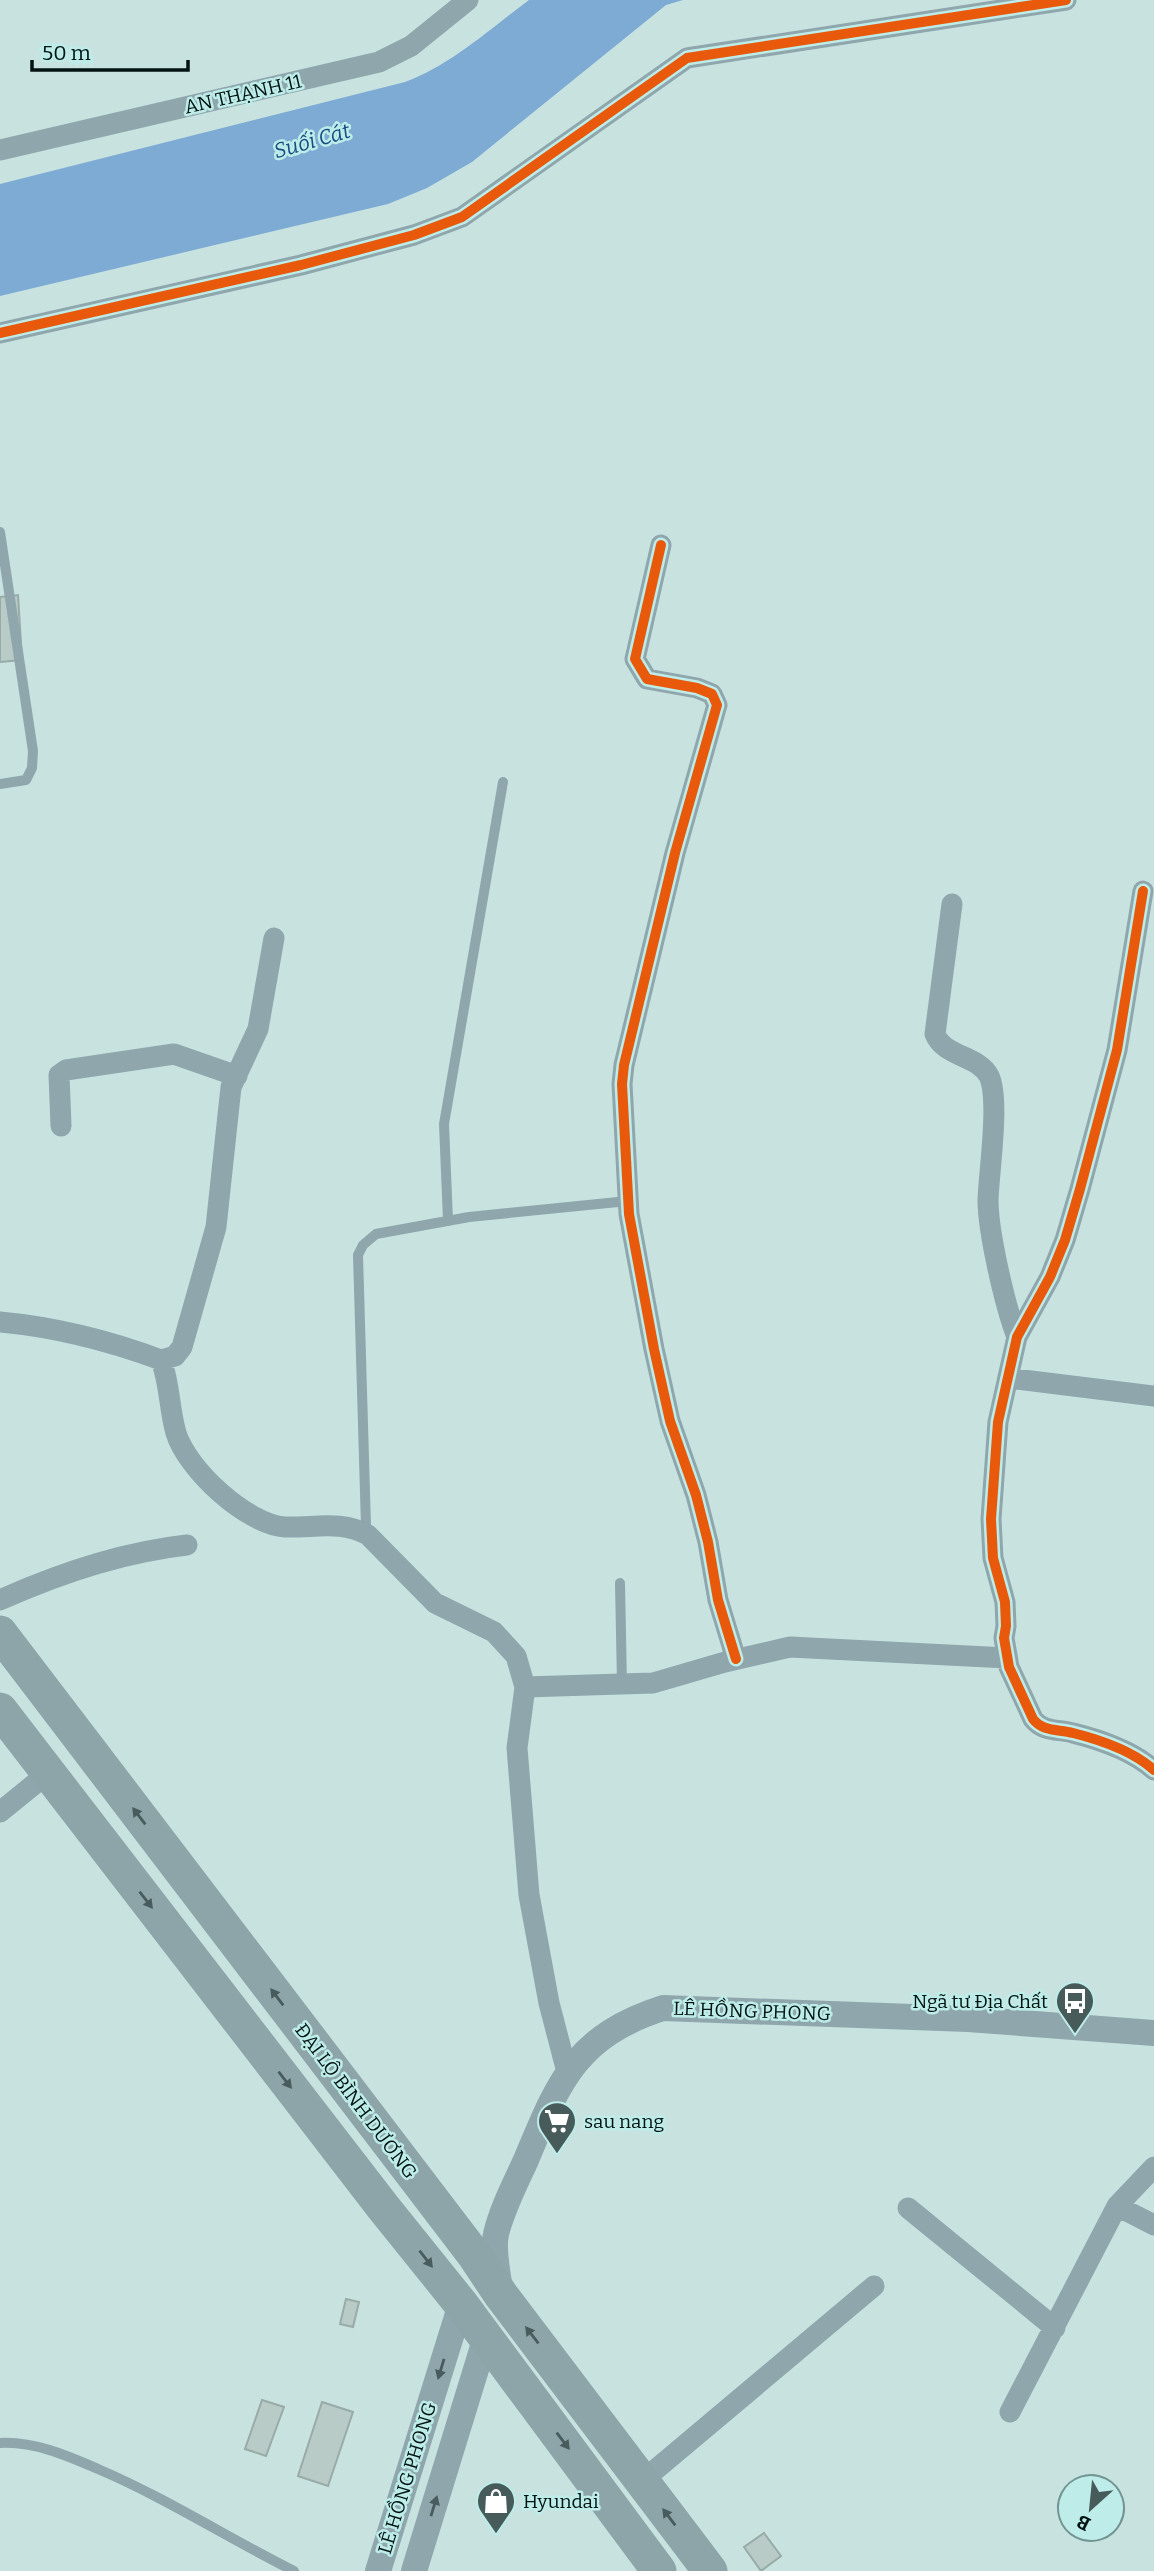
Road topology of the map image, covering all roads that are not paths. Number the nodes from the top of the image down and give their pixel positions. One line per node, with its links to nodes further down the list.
1 (468, 0): 3 (street, AN THẠNH 11)
2 (1066, 0): 4 (street)
3 (0, 150)
4 (0, 333)
5 (0, 532): 8 (lane)
6 (661, 545): 14 (street)
7 (503, 782): 15 (lane)
8 (0, 784)
9 (1143, 891): 17 (street)
10 (952, 904): 17 (street)
11 (274, 938): 12 (street)
12 (237, 1076): 13 (street); 18 (street)
13 (61, 1126)
14 (628, 1201): 15 (lane); 27 (street)
15 (448, 1221): 21 (lane)
16 (0, 1322): 18 (street)
17 (1017, 1337): 19 (street)
18 (161, 1360): 21 (street)
19 (1008, 1378): 20 (street); 26 (street)
20 (1154, 1395)
21 (363, 1532): 29 (street)
22 (187, 1545): 24 (street)
23 (620, 1583): 28 (lane)
24 (0, 1600)
25 (0, 1633): 40 (highway, ĐẠI LỘ BÌNH DƯƠNG, one-way to 25)
26 (1007, 1658): 27 (street); 31 (street)
27 (736, 1659): 28 (street)
28 (622, 1684): 29 (street)
29 (524, 1687): 35 (street)
30 (0, 1710): 32 (highway)
31 (1154, 1770)
32 (48, 1773): 33 (street); 43 (highway, one-way to 43)
33 (0, 1812)
34 (1154, 2033): 35 (street, LÊ HỒNG PHONG)
35 (567, 2072): 40 (street, LÊ HỒNG PHONG)
36 (1154, 2167): 37 (street)
37 (1117, 2206): 39 (street); 44 (street)
38 (908, 2208): 44 (street)
39 (1154, 2225)
40 (485, 2247): 42 (highway, ĐẠI LỘ BÌNH DƯƠNG); 43 (highway)
41 (874, 2286): 48 (street)
42 (500, 2295): 45 (highway); 48 (highway, ĐẠI LỘ BÌNH DƯƠNG, one-way to 42)
43 (461, 2304): 45 (highway); 50 (street, LÊ HỒNG PHONG, one-way to 50)
44 (1055, 2328): 46 (street)
45 (486, 2337): 51 (street, LÊ HỒNG PHONG, one-way to 45); 52 (highway, one-way to 52)
46 (1010, 2412)
47 (0, 2444): 49 (lane)
48 (642, 2481): 53 (highway, ĐẠI LỘ BÌNH DƯƠNG, one-way to 48)
49 (294, 2571)
50 (378, 2571)
51 (414, 2571)
52 (659, 2571)
53 (710, 2571)

